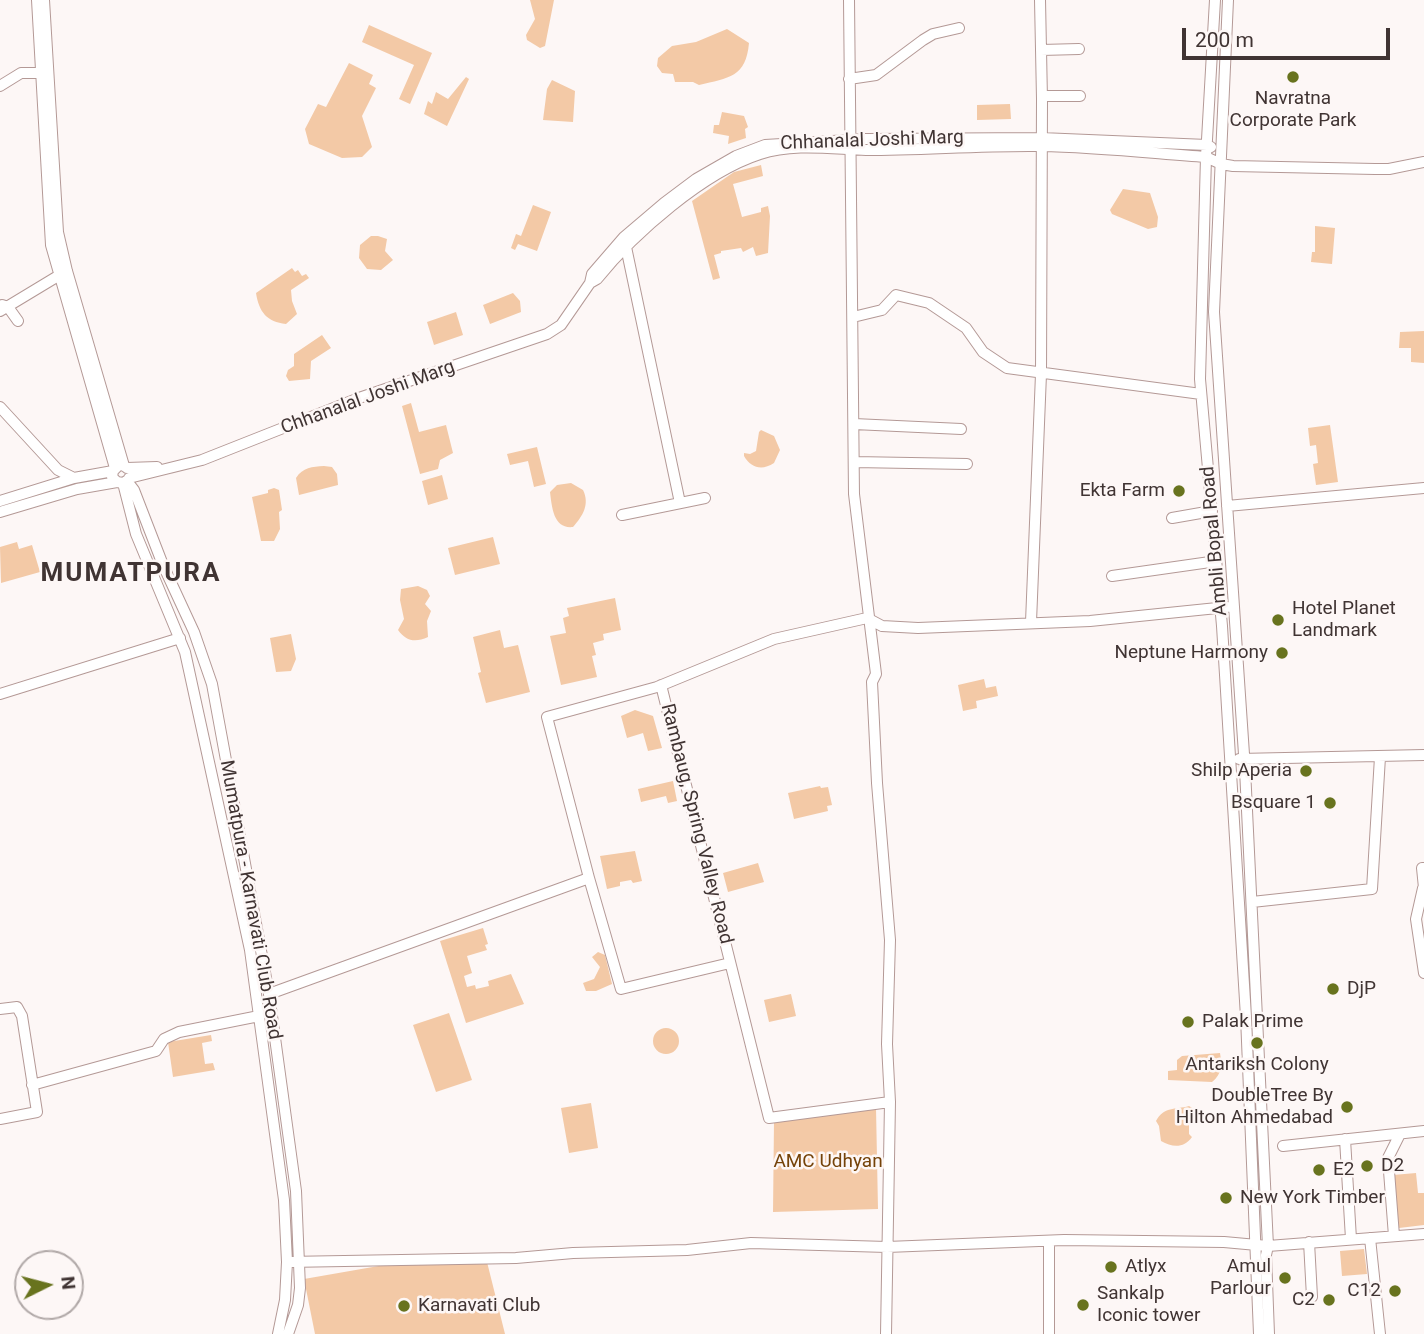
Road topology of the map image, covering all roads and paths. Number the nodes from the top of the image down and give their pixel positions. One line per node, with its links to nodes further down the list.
1 (37, 0): 10 (street)
2 (44, 0): 25 (street)
3 (849, 0): 11 (street)
4 (1040, 0): 8 (street)
5 (1215, 0): 17 (street, Ambli Bopal Road)
6 (1228, 0): 19 (street, Ambli Bopal Road)
7 (959, 27): 11 (street)
8 (1041, 50): 9 (street); 13 (street)
9 (1079, 50)
10 (41, 73): 12 (street); 25 (street)
11 (849, 79): 16 (street)
12 (0, 86)
13 (1042, 96): 14 (street); 15 (street)
14 (1080, 96)
15 (1041, 142): 16 (street, Chhanalal Joshi Marg); 17 (street, Chhanalal Joshi Marg); 20 (street, Chhanalal Joshi Marg); 30 (street)
16 (850, 144): 18 (street, Chhanalal Joshi Marg); 28 (street)
17 (1207, 145): 19 (street); 20 (street, Ambli Bopal Road)
18 (761, 150): 24 (street, Chhanalal Joshi Marg); 26 (street, Chhanalal Joshi Marg)
19 (1221, 152): 22 (street, Ambli Bopal Road); 23 (street)
20 (1206, 156): 22 (street); 31 (street, Ambli Bopal Road)
21 (1424, 162): 23 (street)
22 (1221, 164): 23 (street); 43 (street, Ambli Bopal Road)
23 (1233, 166)
24 (626, 247): 26 (street, Chhanalal Joshi Marg); 42 (street)
25 (63, 273): 27 (street); 37 (street)
26 (590, 283): 37 (street, Chhanalal Joshi Marg)
27 (3, 308): 29 (street)
28 (853, 317): 30 (street); 33 (street)
29 (19, 321)
30 (1041, 374): 31 (street); 53 (street)
31 (1201, 394): 44 (street, Ambli Bopal Road)
32 (0, 407): 38 (street)
33 (854, 424): 34 (street); 35 (street)
34 (961, 429)
35 (854, 462): 36 (street); 52 (street)
36 (967, 464)
37 (122, 474): 38 (street); 45 (street); 54 (street, Mumatpura - Karnavati Club Road); 68 (street, Mumatpura - Karnavati Club Road)
38 (74, 478): 41 (street)
39 (1424, 488): 43 (street)
40 (705, 498): 42 (street)
41 (0, 501)
42 (680, 502): 46 (street)
43 (1227, 506): 50 (street, Ambli Bopal Road)
44 (1212, 511): 47 (street); 48 (street, Ambli Bopal Road)
45 (0, 512)
46 (622, 515)
47 (1172, 518)
48 (1217, 561): 49 (street); 51 (street, Ambli Bopal Road)
49 (1112, 576)
50 (1234, 606): 51 (street); 59 (street, Ambli Bopal Road)
51 (1221, 608): 53 (street); 60 (street, Ambli Bopal Road)
52 (867, 618): 53 (street); 55 (street); 72 (street)
53 (1031, 622)
54 (180, 638): 56 (street); 70 (street, Mumatpura - Karnavati Club Road)
55 (662, 685): 62 (street); 66 (street, Rambaug, Spring Valley Road)
56 (0, 694)
57 (1424, 755): 58 (street)
58 (1380, 757): 59 (street); 64 (street)
59 (1244, 758): 60 (street); 64 (street, Ambli Bopal Road)
60 (1231, 759): 84 (street, Ambli Bopal Road)
61 (1424, 868): 63 (street)
62 (589, 878): 66 (street, Rambaug, Spring Valley Road); 68 (street)
63 (1423, 888): 65 (street)
64 (1252, 902): 85 (street, Ambli Bopal Road)
65 (1422, 937): 67 (street)
66 (730, 963): 72 (street, Rambaug, Spring Valley Road)
67 (1424, 973)
68 (270, 994): 88 (street, Mumatpura - Karnavati Club Road)
69 (0, 1009): 71 (street)
70 (259, 1016): 71 (street); 87 (street, Mumatpura - Karnavati Club Road)
71 (32, 1085): 73 (street)
72 (890, 1101): 86 (street)
73 (0, 1119)
74 (1424, 1131): 75 (street)
75 (1400, 1133): 76 (street); 79 (street)
76 (1345, 1139): 77 (street); 81 (street)
77 (1283, 1146)
78 (1424, 1234): 79 (street)
79 (1394, 1236): 80 (street)
80 (1370, 1238): 81 (street); 96 (street)
81 (1352, 1239): 83 (street)
82 (1049, 1241): 84 (street); 86 (street); 93 (street)
83 (1309, 1242): 85 (street); 89 (street)
84 (1255, 1243): 85 (street); 94 (street, Ambli Bopal Road)
85 (1268, 1245): 95 (street, Ambli Bopal Road)
86 (887, 1247): 88 (street); 92 (street)
87 (287, 1262): 88 (street); 90 (street, Mumatpura - Karnavati Club Road)
88 (299, 1262): 91 (street, Mumatpura - Karnavati Club Road)
89 (1312, 1297)
90 (278, 1334)
91 (288, 1334)
92 (886, 1334)
93 (1049, 1334)
94 (1259, 1334)
95 (1269, 1334)
96 (1380, 1334)

